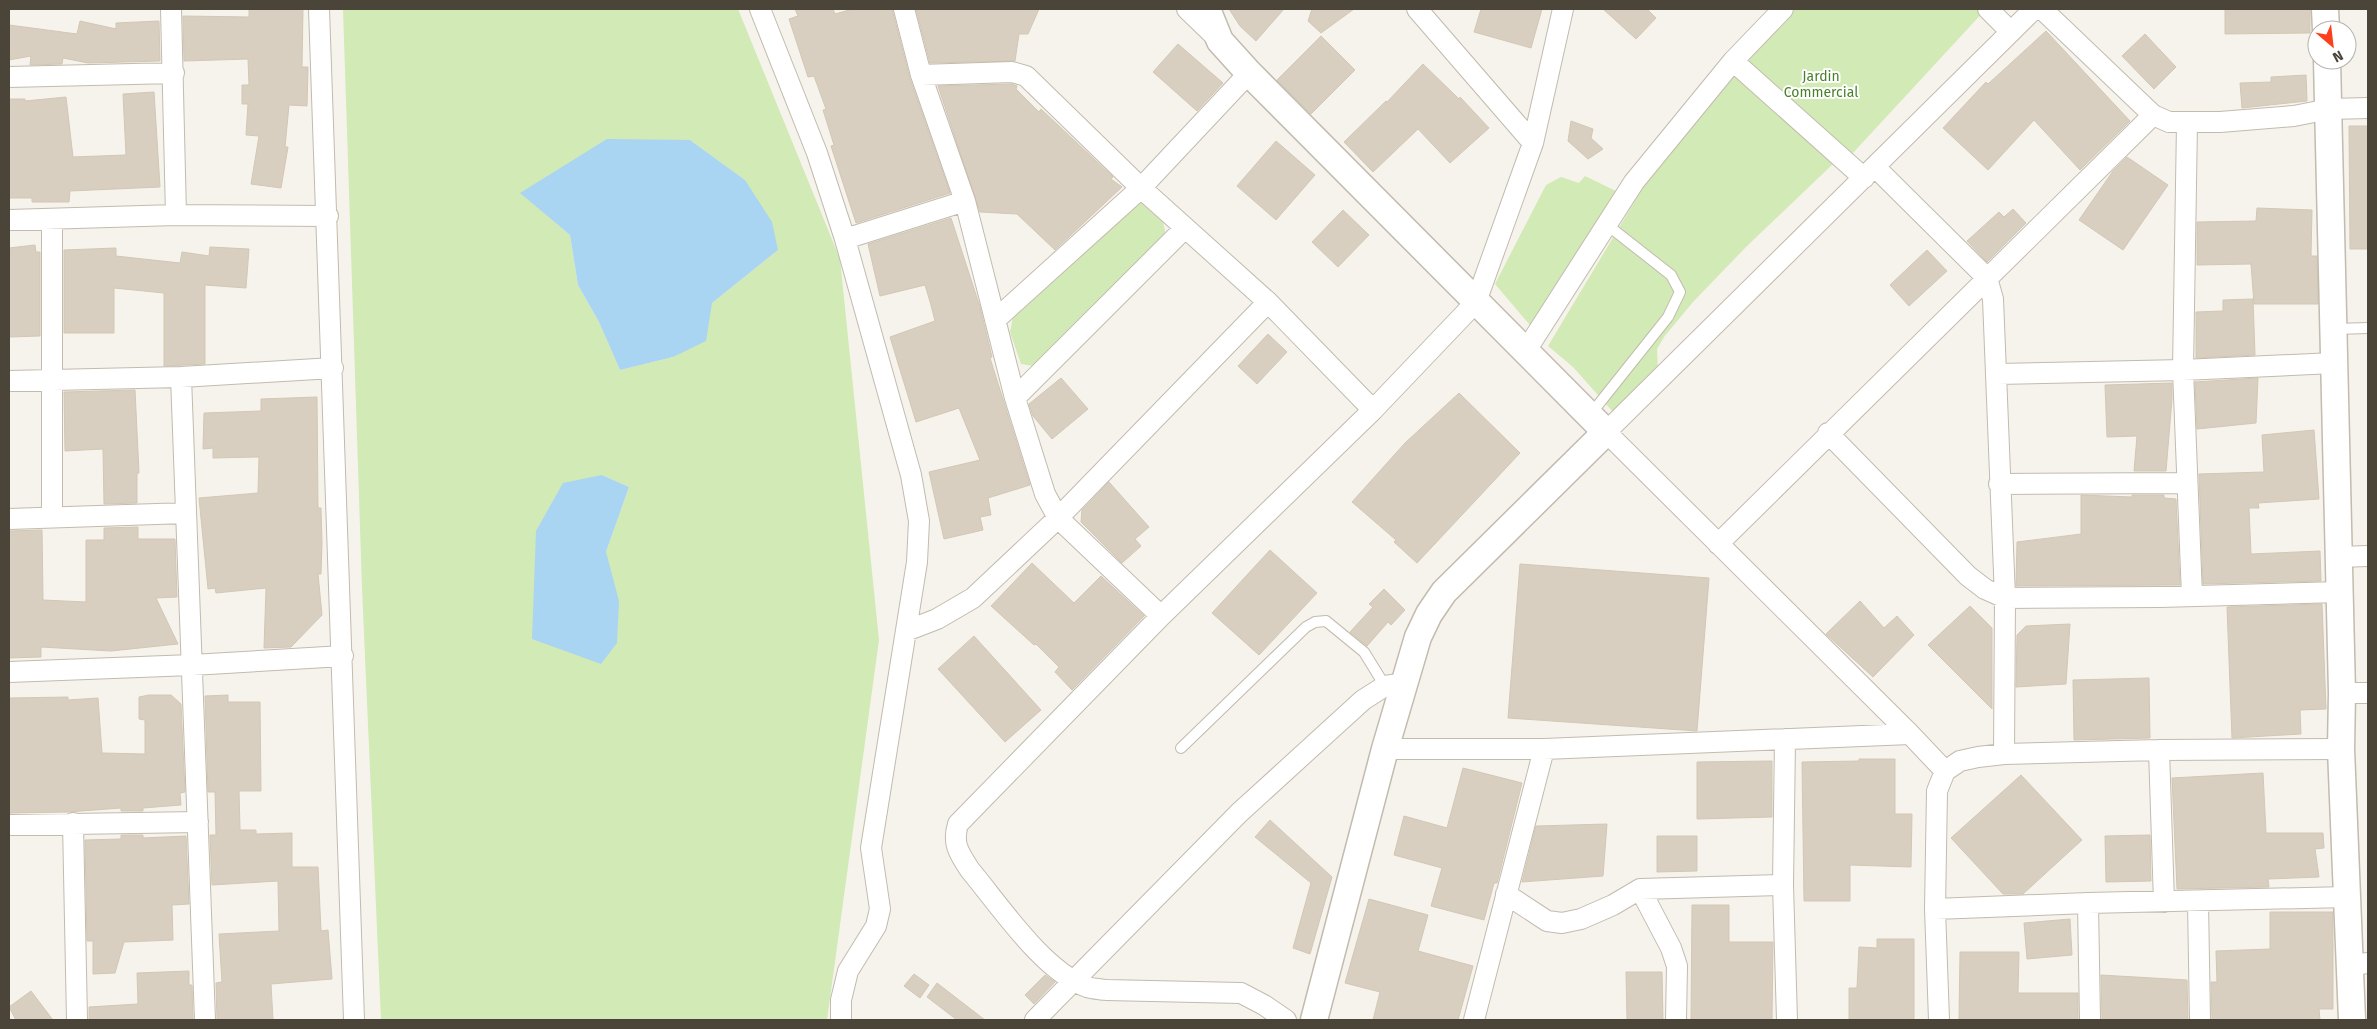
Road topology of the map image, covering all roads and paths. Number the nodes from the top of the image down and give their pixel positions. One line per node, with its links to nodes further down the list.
1 (171, 9): 17 (street)
2 (319, 9): 30 (street)
3 (760, 9): 35 (street)
4 (904, 9): 19 (street)
5 (1186, 9): 14 (street)
6 (1206, 9): 14 (street)
7 (1417, 9): 25 (street)
8 (1563, 9): 25 (street)
9 (1783, 9): 15 (street)
10 (1988, 9): 13 (street)
11 (2034, 9): 13 (street)
12 (2042, 9): 23 (street)
13 (2011, 32): 26 (street)
14 (1220, 41): 18 (street)
15 (1733, 61): 26 (street); 33 (street)
16 (2327, 70): 22 (street)
17 (174, 73): 20 (street); 29 (street)
18 (1249, 73): 27 (street); 38 (street)
19 (921, 75): 27 (street); 28 (street)
20 (9, 77)
21 (2368, 108): 22 (street)
22 (2329, 109): 24 (street); 41 (street)
23 (2153, 114): 24 (street); 36 (street)
24 (2187, 123): 45 (street)
25 (1533, 143): 38 (street)
26 (1870, 172): 36 (street); 52 (street)
27 (1141, 188): 34 (street); 39 (street)
28 (965, 201): 35 (street); 39 (street)
29 (176, 215): 30 (street); 31 (street)
30 (328, 216): 44 (street)
31 (52, 219): 32 (street); 48 (street)
32 (9, 220)
33 (1606, 224): 42 (street); 52 (lane)
34 (1185, 228): 37 (street); 50 (street)
35 (845, 239): 67 (street)
36 (1987, 278): 46 (street); 53 (street)
37 (1268, 302): 51 (street); 59 (street)
38 (1476, 302): 42 (street); 51 (street)
39 (996, 320): 50 (street)
40 (2368, 328): 41 (lane)
41 (2334, 329): 43 (street)
42 (1525, 352): 52 (street)
43 (2334, 363): 45 (street); 62 (street)
44 (333, 368): 47 (street); 68 (street)
45 (2183, 370): 46 (street); 54 (street)
46 (1997, 374): 55 (street)
47 (181, 377): 48 (street); 56 (street)
48 (51, 380): 49 (street); 57 (street)
49 (9, 381)
50 (1015, 398): 59 (street)
51 (1373, 410): 66 (street)
52 (1598, 424): 60 (street); 71 (street)
53 (1828, 433): 60 (street); 65 (street)
54 (2186, 483): 55 (street); 64 (street)
55 (1999, 484): 65 (street)
56 (186, 513): 57 (street); 69 (street)
57 (52, 517): 58 (street)
58 (9, 518)
59 (1058, 518): 66 (street); 67 (street)
60 (1718, 544): 74 (street)
61 (2368, 556): 62 (street)
62 (2339, 557): 63 (street)
63 (2340, 592): 64 (street); 72 (street)
64 (2192, 596): 65 (street)
65 (2005, 598): 81 (street)
66 (1161, 616): 95 (street)
67 (906, 630): 99 (street)
68 (343, 656): 69 (street); 98 (street)
69 (192, 665): 70 (street); 83 (street)
70 (9, 672)
71 (1395, 684): 76 (lane); 77 (street); 95 (street)
72 (2342, 693): 73 (street); 79 (street)
73 (2368, 693)
74 (1910, 734): 75 (street); 82 (street)
75 (1785, 740): 78 (street); 86 (street)
76 (1181, 748)
77 (1385, 749): 78 (street); 102 (street)
78 (1544, 749): 88 (street)
79 (2341, 749): 80 (street); 89 (street)
80 (2158, 750): 81 (street); 90 (street)
81 (2004, 754): 82 (street)
82 (1945, 771): 93 (street)
83 (198, 822): 84 (street); 97 (street)
84 (73, 823): 85 (street); 96 (street)
85 (9, 824)
86 (1784, 885): 87 (street); 105 (street)
87 (1640, 889): 88 (street); 104 (street)
88 (1506, 894): 103 (street)
89 (2347, 897): 91 (street); 94 (street)
90 (2164, 902): 91 (street); 92 (street)
91 (2198, 902): 108 (street)
92 (2088, 903): 93 (street); 107 (street)
93 (1934, 909): 106 (street)
94 (2360, 964): 109 (street)
95 (1074, 981): 100 (street); 101 (street)
96 (77, 1020)
97 (205, 1020)
98 (354, 1020)
99 (841, 1020)
100 (1035, 1020)
101 (1286, 1020)
102 (1314, 1020)
103 (1474, 1020)
104 (1676, 1020)
105 (1787, 1020)
106 (1939, 1020)
107 (2090, 1020)
108 (2200, 1020)
109 (2352, 1020)

